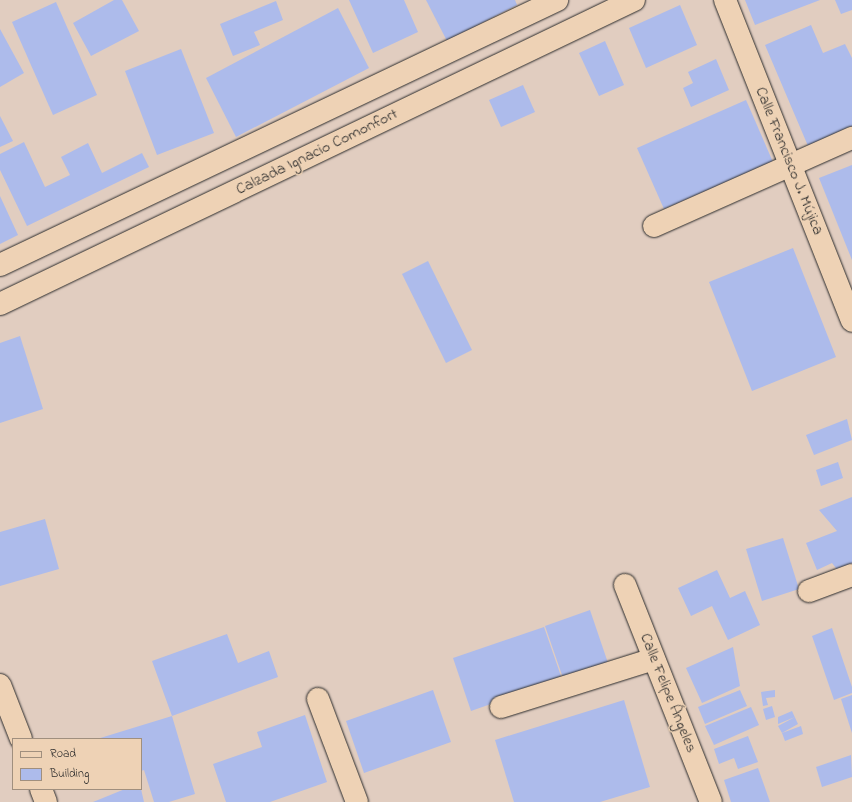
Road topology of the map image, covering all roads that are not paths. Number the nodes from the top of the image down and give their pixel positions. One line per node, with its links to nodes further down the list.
1 (557, 0): 7 (main road, Calzada Ignacio Comonfort)
2 (634, 0): 8 (main road, Calzada Ignacio Comonfort)
3 (725, 0): 5 (main road, Calle Francisco J. Mújica)
4 (852, 138): 5 (main road)
5 (791, 165): 6 (main road); 9 (main road, Calle Francisco J. Mújica)
6 (654, 226)
7 (0, 265)
8 (0, 304)
9 (852, 321)
10 (852, 575): 12 (main road)
11 (625, 584): 13 (main road, Calle Felipe Ángeles)
12 (809, 591)
13 (654, 659): 16 (main road); 21 (main road, Calle Felipe Ángeles)
14 (0, 685): 17 (main road)
15 (318, 699): 20 (main road)
16 (501, 707)
17 (21, 738)
18 (41, 790): 19 (main road)
19 (46, 802)
20 (357, 802)
21 (711, 802)

